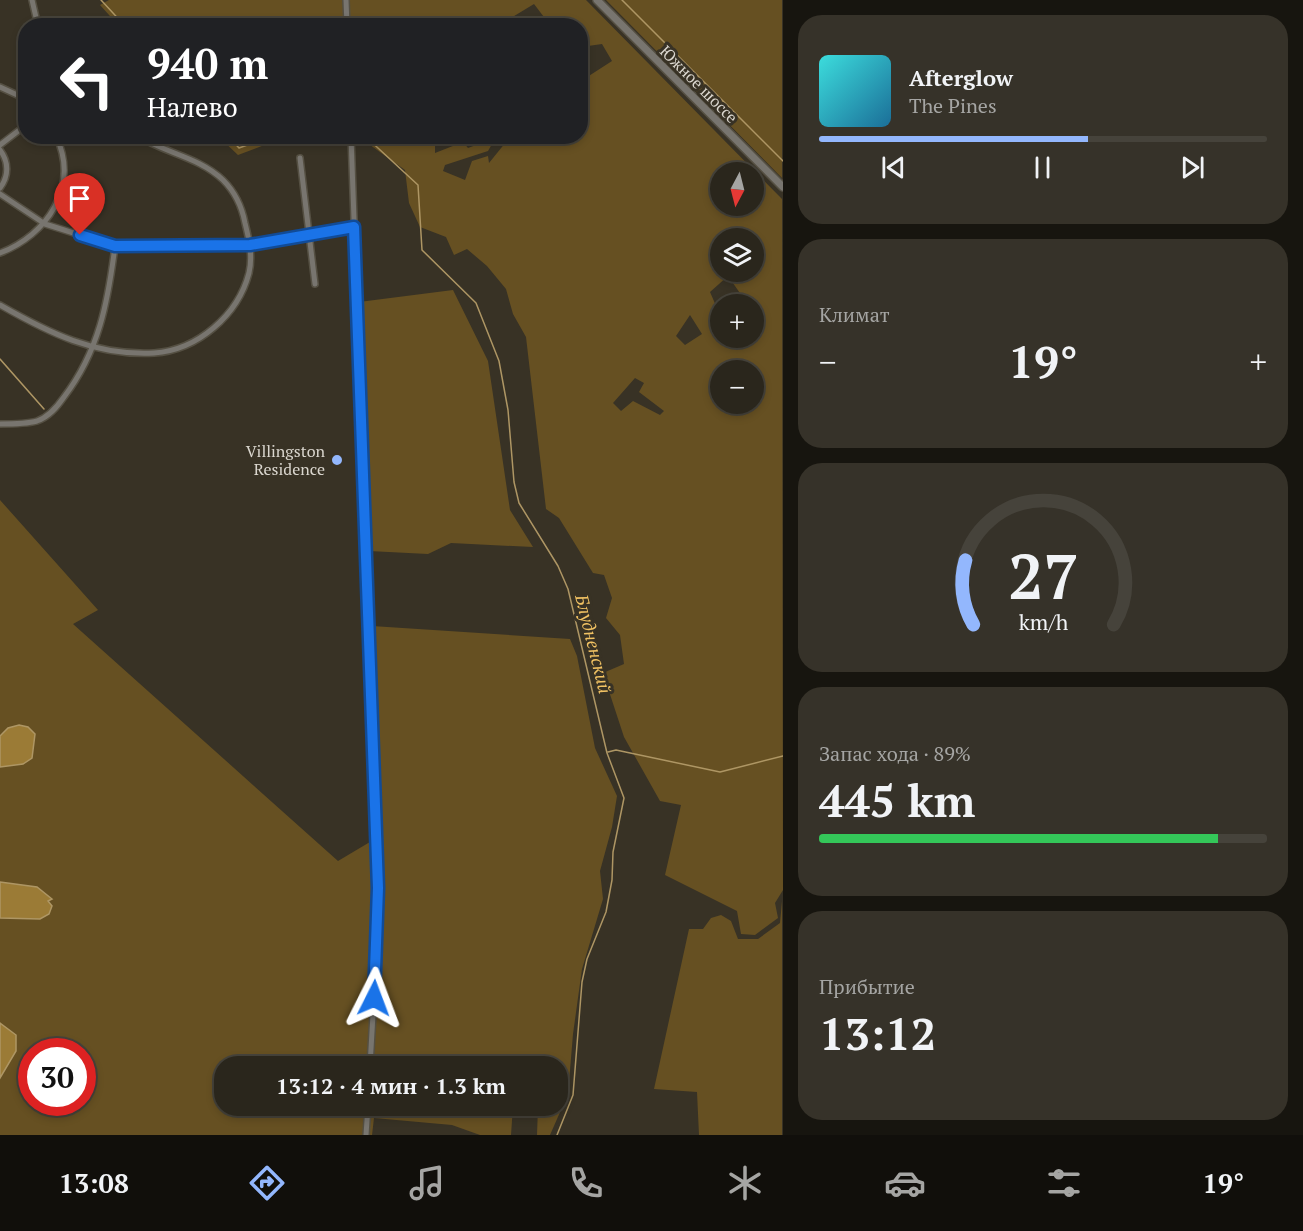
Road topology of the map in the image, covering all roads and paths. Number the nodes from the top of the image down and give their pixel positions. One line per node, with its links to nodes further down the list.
1 (32, 0): 4 (street)
2 (346, 0): 5 (street)
3 (597, 0): 15 (street, Южное шоссе)
4 (37, 18)
5 (347, 18)
6 (0, 87): 7 (street)
7 (18, 95)
8 (18, 131): 12 (street)
9 (59, 144): 18 (street)
10 (156, 144): 21 (street)
11 (351, 144): 19 (street)
12 (0, 145)
13 (0, 150): 16 (street)
14 (300, 158): 20 (street)
15 (783, 187)
16 (0, 188)
17 (0, 194): 18 (street)
18 (45, 225): 22 (street); 23 (street)
19 (354, 227): 20 (street); 28 (street)
20 (310, 235): 21 (street); 24 (street)
21 (250, 245): 22 (street); 26 (street)
22 (115, 246): 26 (street)
23 (0, 254)
24 (315, 285)
25 (0, 305): 26 (street)
26 (93, 348): 27 (street)
27 (0, 424)
28 (371, 1056)
29 (367, 1116): 30 (street)
30 (366, 1135)

